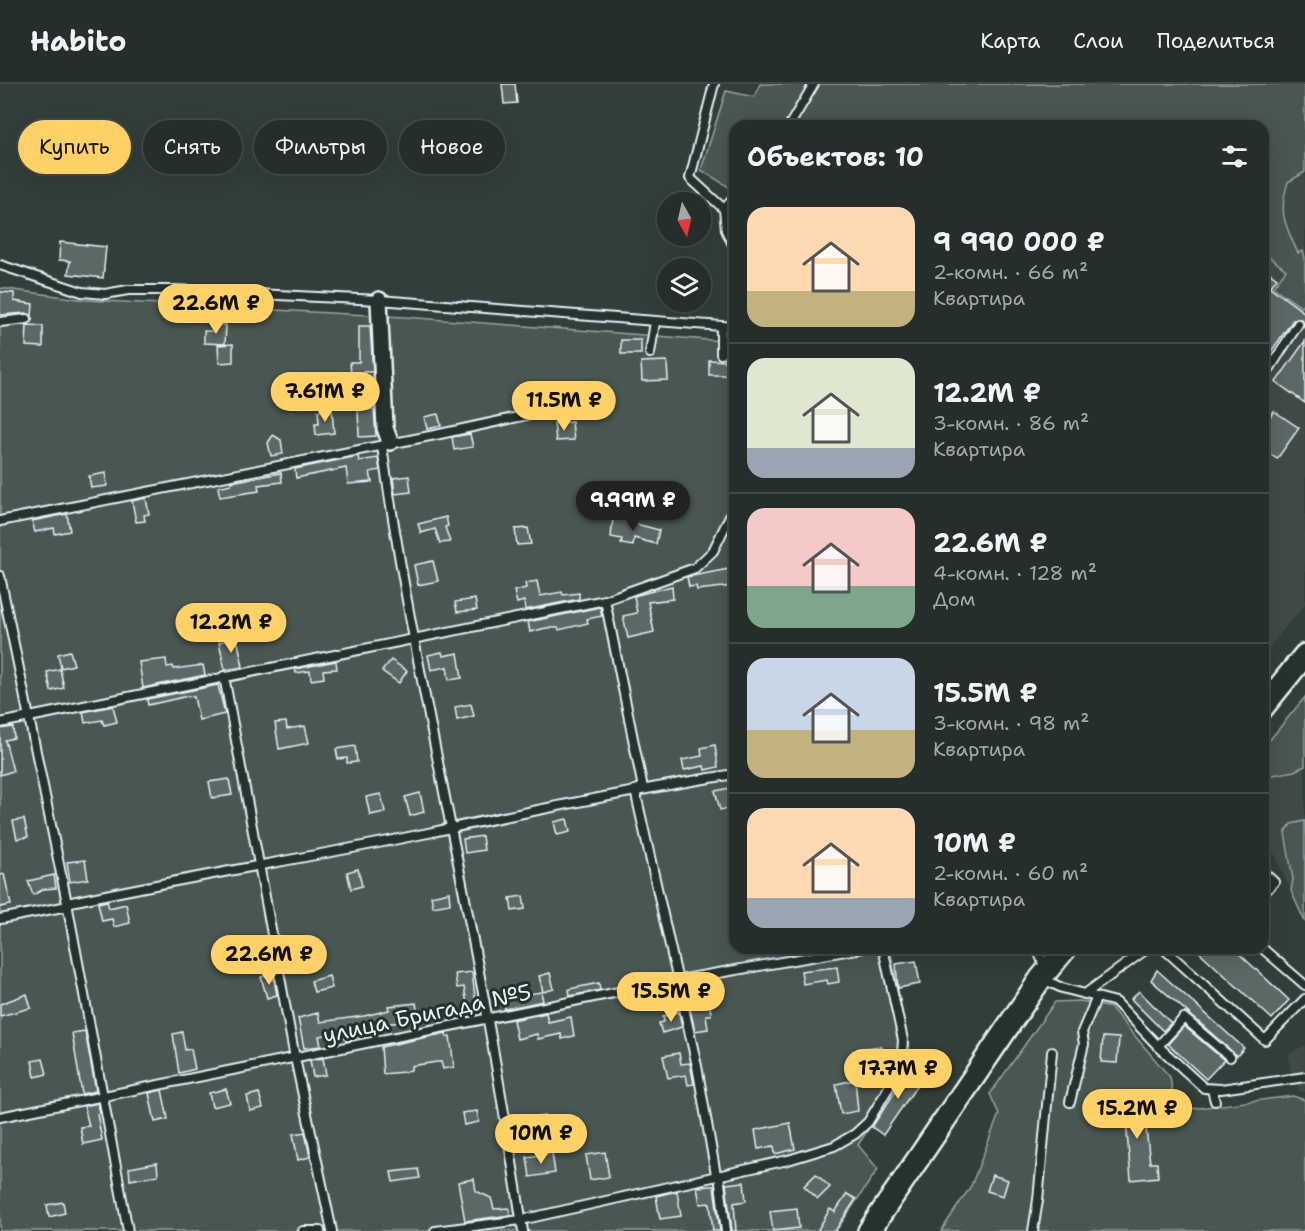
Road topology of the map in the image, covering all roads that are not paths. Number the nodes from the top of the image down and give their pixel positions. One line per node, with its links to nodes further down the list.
1 (714, 84): 5 (lane)
2 (814, 84): 3 (lane)
3 (793, 120)
4 (729, 203): 5 (lane)
5 (724, 208): 6 (lane)
6 (729, 236)
7 (0, 265): 8 (lane)
8 (379, 300): 11 (lane); 19 (street)
9 (27, 319): 10 (lane)
10 (0, 322)
11 (655, 322): 13 (lane); 15 (lane)
12 (1298, 324): 17 (lane)
13 (721, 326): 14 (lane); 16 (lane)
14 (729, 327)
15 (650, 353)
16 (721, 354)
17 (1269, 370)
18 (555, 405): 19 (lane)
19 (386, 444): 21 (lane); 24 (lane)
20 (729, 518): 23 (lane)
21 (0, 520)
22 (0, 576): 28 (lane)
23 (605, 600): 24 (lane); 31 (lane)
24 (414, 639): 26 (lane); 32 (lane)
25 (1305, 655): 27 (main road)
26 (224, 676): 28 (lane); 33 (lane)
27 (1269, 700)
28 (27, 718): 29 (lane); 34 (lane)
29 (0, 723)
30 (729, 775): 31 (lane)
31 (639, 789): 32 (lane); 44 (lane)
32 (449, 828): 33 (lane); 49 (lane)
33 (259, 865): 34 (lane); 53 (lane)
34 (68, 905): 35 (lane); 56 (lane)
35 (0, 919)
36 (828, 954): 44 (lane, улица Бригада №5)
37 (884, 954): 60 (lane)
38 (1039, 954): 43 (lane)
39 (1061, 954): 43 (main road)
40 (1140, 954): 46 (lane)
41 (1170, 954): 48 (lane)
42 (1269, 954): 45 (lane)
43 (1044, 975): 46 (lane); 69 (main road)
44 (678, 980): 49 (lane, улица Бригада №5); 60 (lane)
45 (1305, 986)
46 (1085, 994): 47 (lane)
47 (1096, 999): 50 (lane); 58 (lane)
48 (1305, 999)
49 (488, 1020): 53 (lane, улица Бригада №5); 61 (lane)
50 (1158, 1046): 52 (lane); 55 (lane)
51 (1052, 1052): 70 (lane)
52 (1230, 1057)
53 (295, 1058): 56 (lane, улица Бригада №5); 65 (lane)
54 (1305, 1077): 55 (lane)
55 (1212, 1090): 57 (lane)
56 (103, 1095): 59 (lane, улица Бригада №5); 62 (lane)
57 (1215, 1101)
58 (1070, 1102)
59 (0, 1117)
60 (718, 1175): 61 (lane); 68 (lane)
61 (521, 1220): 66 (lane); 67 (lane)
62 (128, 1231)
63 (303, 1231): 64 (lane)
64 (320, 1231)
65 (332, 1231)
66 (435, 1231)
67 (523, 1231)
68 (726, 1231)
69 (869, 1231)
70 (1033, 1231)

